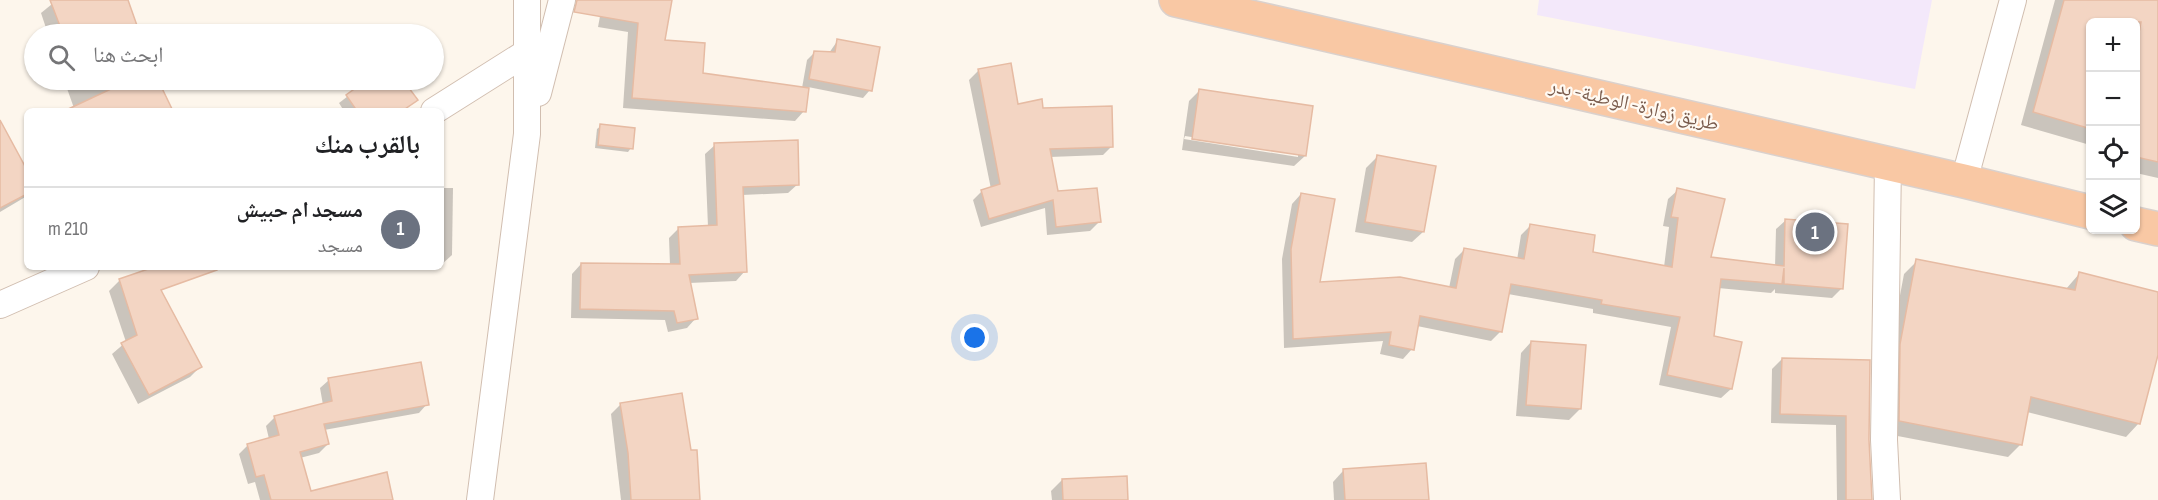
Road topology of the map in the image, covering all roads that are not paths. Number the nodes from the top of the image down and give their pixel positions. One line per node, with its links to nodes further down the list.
1 (527, 0): 5 (street)
2 (562, 0): 7 (street)
3 (1176, 0): 8 (highway, طريق زوارة- الوطية- بدر)
4 (2013, 0): 9 (street)
5 (529, 51): 6 (street); 7 (street)
6 (439, 108)
7 (527, 134): 15 (street)
8 (1888, 163): 9 (highway, طريق زوارة- الوطية- بدر); 16 (street)
9 (1964, 181): 10 (highway, طريق زوارة- الوطية- بدر)
10 (2086, 211)
11 (2140, 225): 12 (highway)
12 (2158, 229)
13 (79, 270): 14 (street)
14 (0, 304)
15 (480, 500)
16 (1887, 500)

